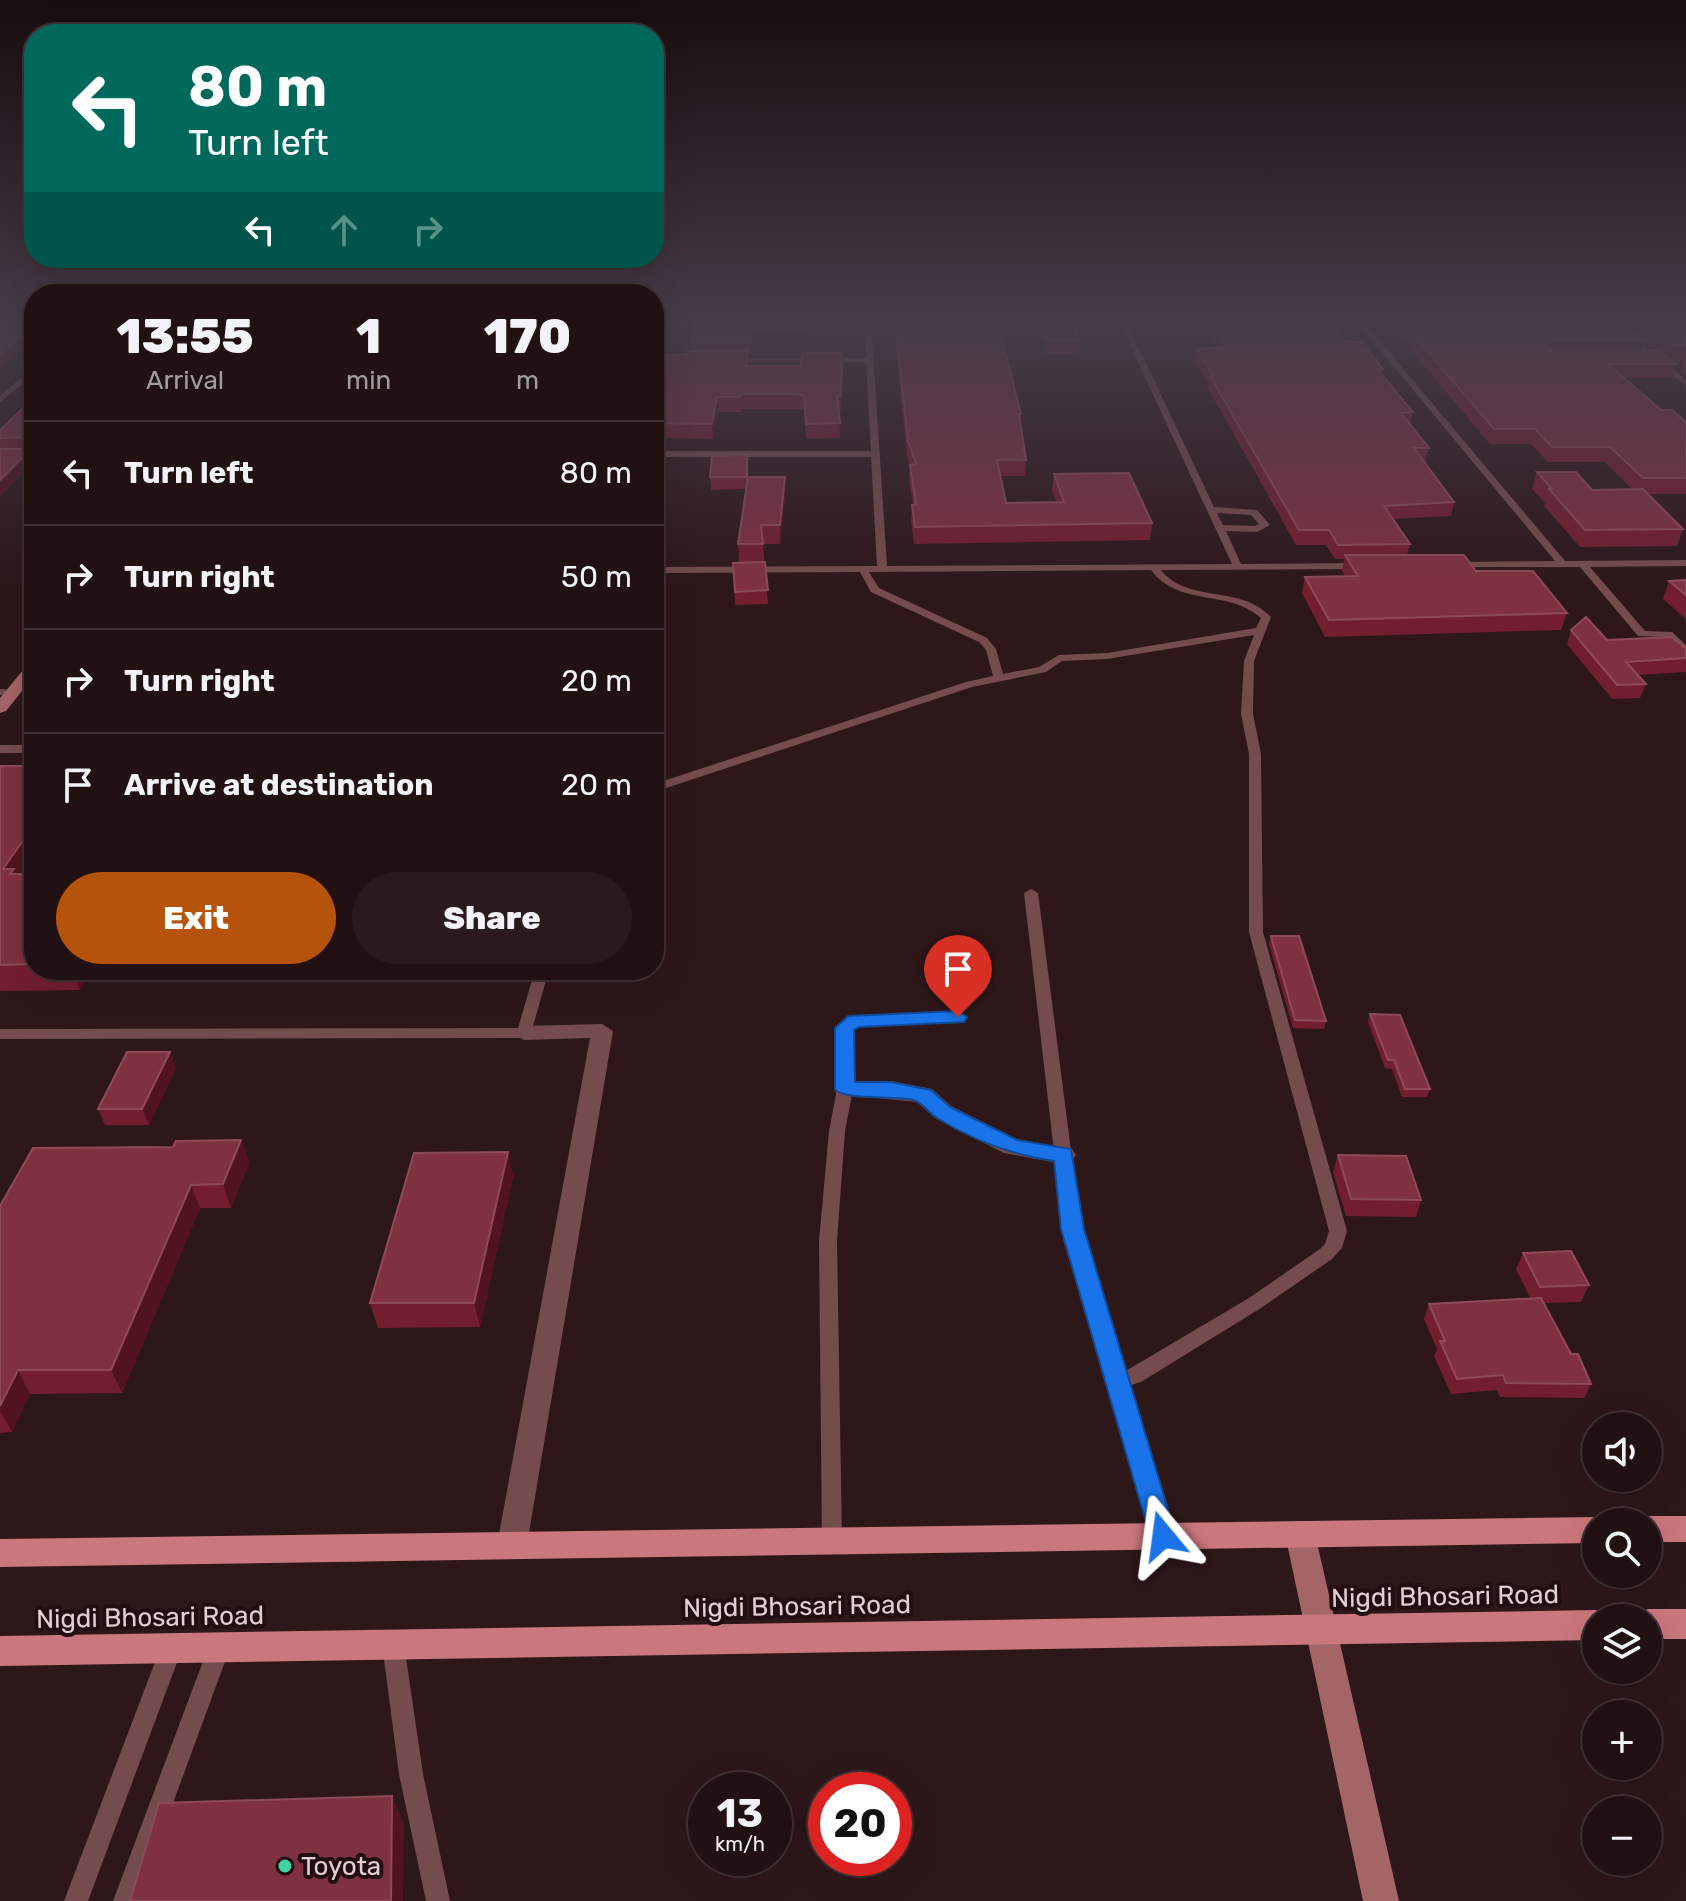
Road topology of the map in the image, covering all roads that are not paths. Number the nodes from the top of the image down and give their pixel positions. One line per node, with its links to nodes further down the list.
1 (873, 410): 5 (lane)
2 (1164, 410): 6 (lane)
3 (1433, 410): 9 (lane)
4 (664, 454): 5 (lane)
5 (876, 454): 16 (lane)
6 (1211, 510): 7 (lane); 7 (lane)
7 (1220, 528): 14 (lane)
8 (1686, 563): 10 (lane)
9 (1562, 564): 10 (lane); 11 (lane)
10 (1583, 564): 19 (lane)
11 (1439, 565)
12 (1377, 566): 14 (lane)
13 (1154, 567): 14 (lane); 16 (lane); 18 (lane)
14 (1238, 567)
15 (863, 569): 16 (lane); 17 (lane); 21 (lane)
16 (882, 569)
17 (664, 570)
18 (1260, 631): 21 (lane); 34 (lane)
19 (1686, 651)
20 (24, 675): 22 (street)
21 (999, 679): 26 (lane)
22 (6, 692): 23 (street)
23 (0, 708)
24 (0, 749): 25 (lane)
25 (24, 749)
26 (664, 785)
27 (1031, 893): 33 (lane)
28 (539, 980): 30 (lane)
29 (958, 1017): 32 (lane)
30 (524, 1033): 31 (lane); 41 (street)
31 (0, 1034)
32 (845, 1089): 33 (street); 40 (lane)
33 (1064, 1155): 34 (lane)
34 (1118, 1382): 39 (lane)
35 (1662, 1529): 36 (main road)
36 (1686, 1529)
37 (1582, 1530): 38 (main road)
38 (1300, 1534): 39 (main road); 46 (street)
39 (1163, 1536): 40 (main road)
40 (832, 1541): 41 (main road)
41 (512, 1545): 42 (main road)
42 (0, 1553)
43 (1662, 1624): 44 (main road)
44 (1686, 1624)
45 (1582, 1625): 46 (main road, Nigdi Bhosari Road)
46 (1322, 1630): 47 (main road, Nigdi Bhosari Road); 54 (street)
47 (393, 1644): 48 (main road, Nigdi Bhosari Road); 53 (lane)
48 (219, 1647): 49 (main road, Nigdi Bhosari Road); 52 (lane)
49 (171, 1648): 50 (main road, Nigdi Bhosari Road); 51 (lane)
50 (0, 1651)
51 (76, 1901)
52 (125, 1901)
53 (438, 1901)
54 (1381, 1901)

